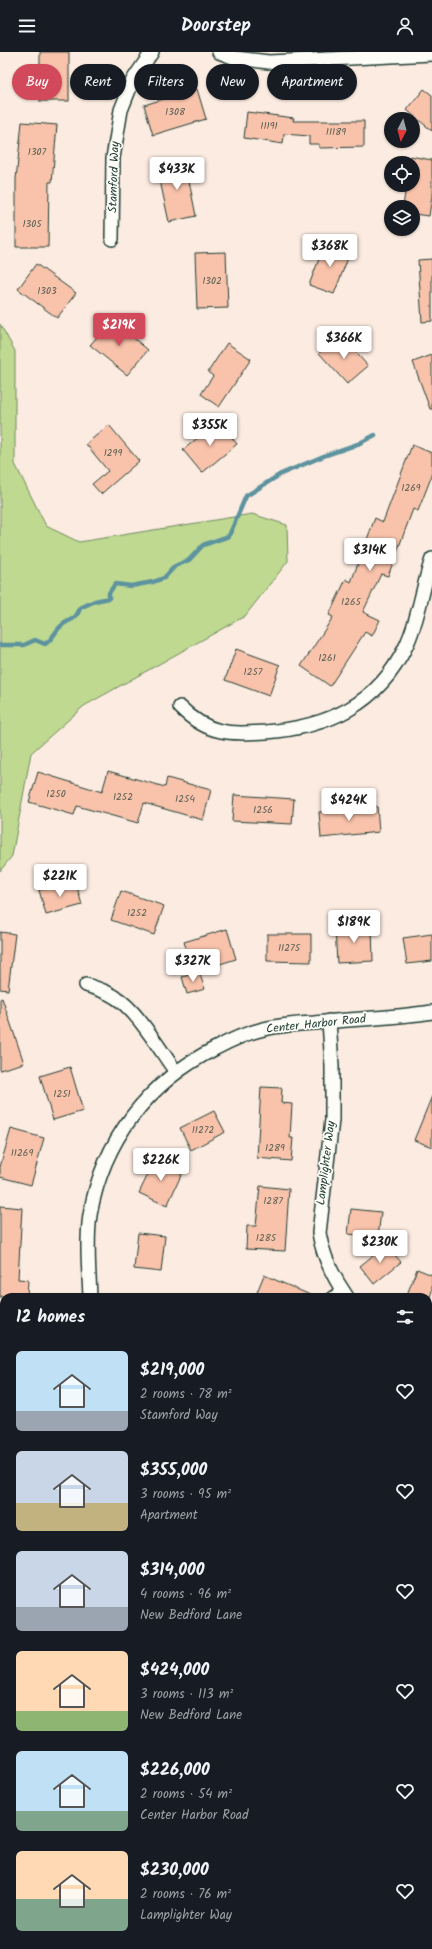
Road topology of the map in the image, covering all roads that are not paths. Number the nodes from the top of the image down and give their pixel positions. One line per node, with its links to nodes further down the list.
1 (152, 52): 4 (street, Stamford Way)
2 (219, 52): 3 (street)
3 (432, 54)
4 (112, 239)
5 (432, 559): 6 (street)
6 (180, 707)
7 (86, 985): 10 (street)
8 (432, 1012): 9 (street, Center Harbor Road)
9 (329, 1021): 10 (street, Center Harbor Road); 12 (street, Lamplighter Way)
10 (176, 1072): 11 (street, Center Harbor Road)
11 (90, 1293)
12 (344, 1293)

